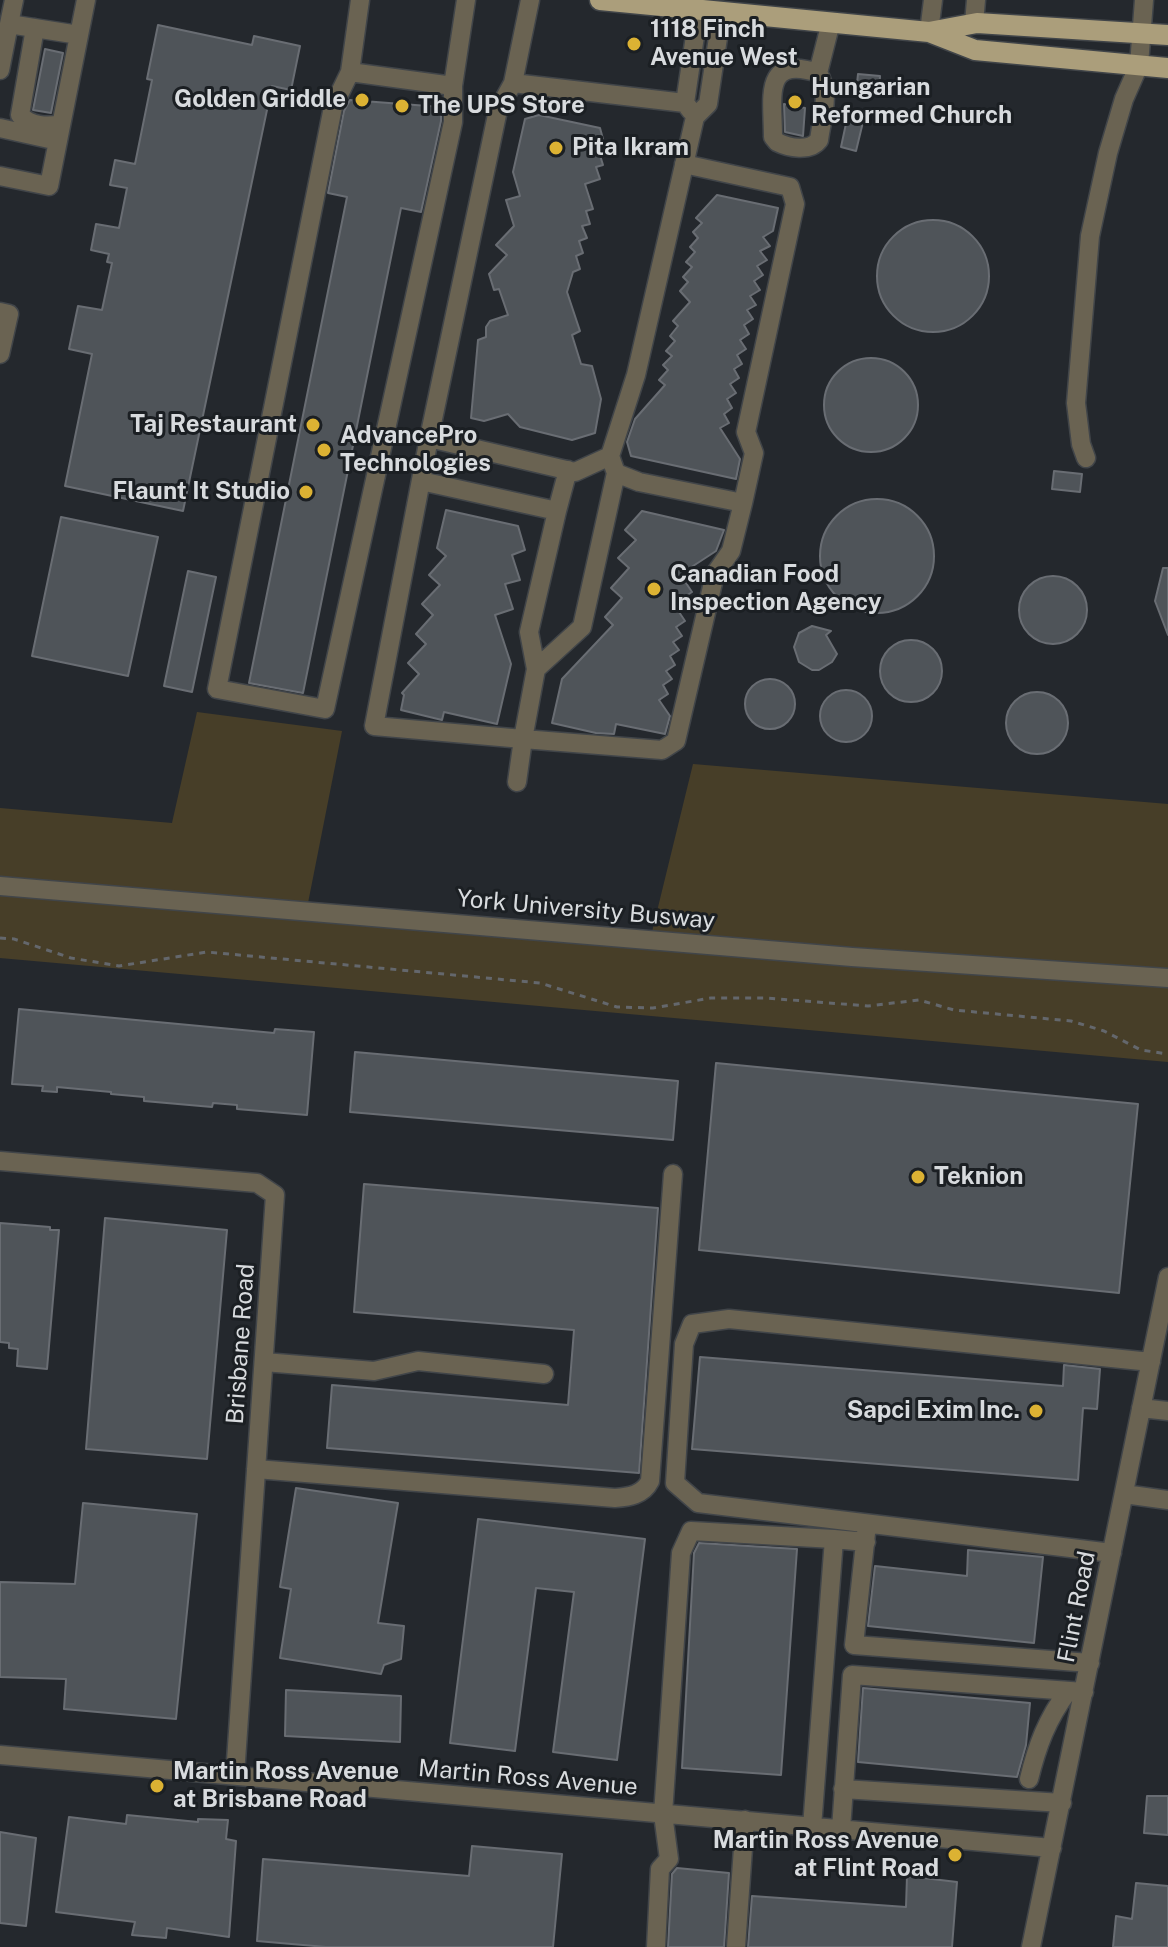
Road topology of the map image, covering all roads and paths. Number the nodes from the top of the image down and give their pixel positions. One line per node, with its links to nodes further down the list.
1 (14, 0): 16 (street)
2 (86, 0): 20 (street)
3 (360, 0): 26 (street)
4 (466, 0): 29 (street)
5 (530, 0): 28 (street)
6 (600, 0): 10 (main road)
7 (933, 0): 18 (street)
8 (976, 0): 15 (street)
9 (1144, 0): 19 (street)
10 (662, 2): 12 (main road)
11 (753, 7): 13 (main road); 14 (main road)
12 (699, 9): 13 (main road); 30 (street)
13 (722, 11): 30 (street)
14 (831, 22): 18 (main road); 27 (street)
15 (974, 23): 18 (main road); 19 (main road)
16 (9, 24): 17 (street); 22 (street)
17 (35, 28): 20 (street); 32 (street)
18 (929, 32): 23 (main road)
19 (1141, 33): 21 (main road); 23 (street)
20 (79, 35): 32 (street)
21 (1168, 35)
22 (3, 44): 25 (street)
23 (1139, 65): 24 (main road); 38 (street)
24 (1168, 68)
25 (0, 70)
26 (350, 72): 29 (street); 29 (street)
27 (818, 73): 27 (street)
28 (513, 83): 30 (street); 37 (street)
29 (453, 86)
30 (690, 110): 33 (street)
31 (0, 128): 32 (street)
32 (60, 132): 34 (street)
33 (684, 164): 39 (street); 42 (street)
34 (0, 176)
35 (0, 312): 36 (street)
36 (0, 354)
37 (429, 438): 40 (street); 41 (street)
38 (1086, 458)
39 (613, 464): 40 (street); 42 (street); 44 (street)
40 (568, 470): 43 (street)
41 (421, 481): 43 (street); 45 (street)
42 (743, 503): 45 (street)
43 (557, 511): 44 (street)
44 (536, 669): 45 (street)
45 (523, 739): 46 (street)
46 (517, 782)
47 (0, 886): 49 (street, York University Busway)
48 (0, 938): 50 (path)
49 (1168, 978)
50 (1168, 1054)
51 (0, 1161): 55 (street, Brisbane Road)
52 (673, 1174): 60 (street)
53 (1168, 1277): 54 (street, Flint Road)
54 (1163, 1325): 56 (street, Flint Road)
55 (264, 1362): 57 (street); 60 (street, Brisbane Road)
56 (1151, 1362): 58 (street, Flint Road); 63 (street)
57 (544, 1374)
58 (1141, 1408): 59 (street); 61 (street, Flint Road)
59 (1168, 1411)
60 (256, 1469): 69 (street, Brisbane Road)
61 (1124, 1494): 62 (street); 65 (street, Flint Road)
62 (1168, 1500)
63 (866, 1533): 64 (street); 65 (street); 66 (street)
64 (834, 1539): 73 (street); 75 (street)
65 (1112, 1553): 66 (street, Flint Road)
66 (1090, 1663): 67 (street, Flint Road)
67 (1076, 1692): 70 (street); 71 (street); 72 (street, Flint Road)
68 (0, 1755): 69 (street, Martin Ross Avenue)
69 (235, 1775): 73 (street, Martin Ross Avenue)
70 (1029, 1779)
71 (843, 1789): 72 (street); 76 (street)
72 (1062, 1803): 77 (street, Flint Road)
73 (663, 1814): 74 (street, Martin Ross Avenue); 78 (street)
74 (745, 1820): 75 (street, Martin Ross Avenue); 79 (street)
75 (812, 1827): 76 (street, Martin Ross Avenue)
76 (841, 1829): 77 (street, Martin Ross Avenue)
77 (1052, 1848): 80 (street, Flint Road)
78 (656, 1947)
79 (736, 1947)
80 (1031, 1947)

